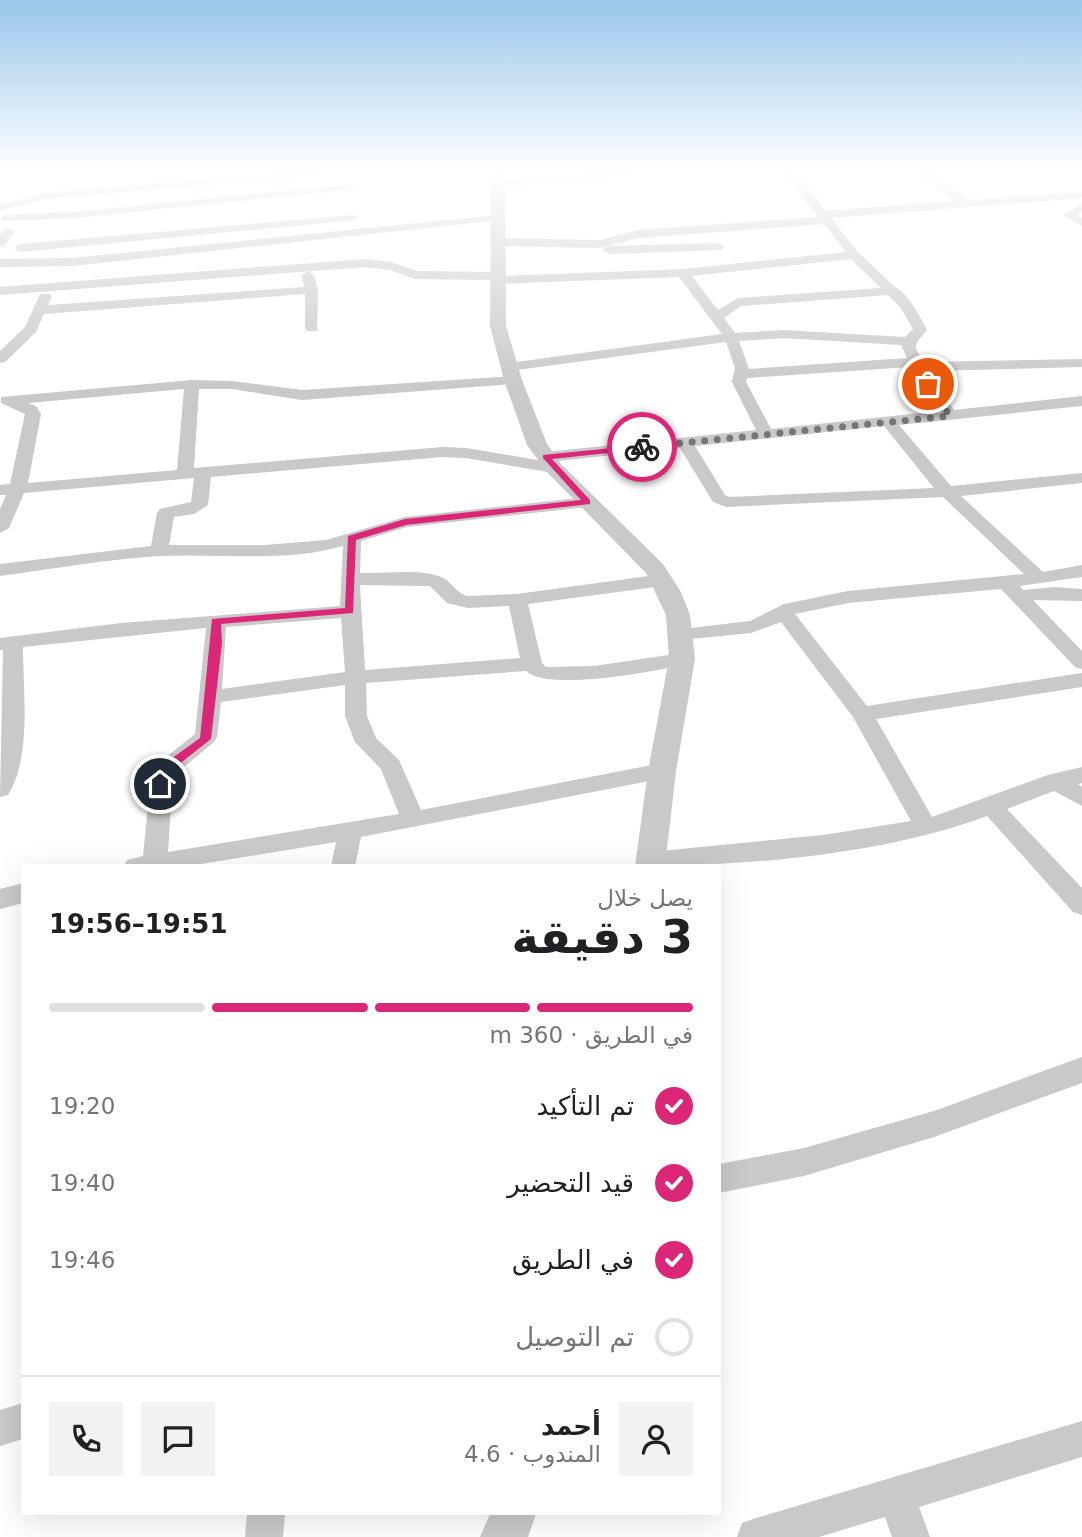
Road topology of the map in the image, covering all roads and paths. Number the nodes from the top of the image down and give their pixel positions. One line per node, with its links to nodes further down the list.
1 (18, 244): 11 (street)
2 (49, 244): 11 (street)
3 (251, 244): 12 (street)
4 (497, 244): 21 (street)
5 (549, 244): 9 (street)
6 (594, 244): 9 (street)
7 (715, 244): 10 (street)
8 (845, 244): 13 (street)
9 (588, 245): 10 (street)
10 (718, 247): 18 (street)
11 (20, 248): 16 (street)
12 (181, 251): 15 (street); 20 (street)
13 (854, 255): 18 (street); 26 (street)
14 (0, 262): 16 (street)
15 (72, 262): 16 (street); 22 (street)
16 (40, 264)
17 (306, 266): 20 (street); 21 (street); 24 (street)
18 (735, 267): 19 (street)
19 (683, 273): 21 (street); 28 (street)
20 (186, 276): 22 (street)
21 (497, 278): 35 (street)
22 (100, 283): 23 (street)
23 (49, 287): 25 (street); 27 (street)
24 (311, 290): 27 (street); 29 (street)
25 (0, 291)
26 (895, 292): 28 (street); 31 (street)
27 (40, 310): 32 (street)
28 (718, 316): 30 (street)
29 (312, 328)
30 (731, 337): 31 (street); 35 (street); 36 (street)
31 (909, 341): 34 (street)
32 (0, 359)
33 (1082, 363): 34 (street)
34 (916, 365): 36 (street); 40 (street)
35 (511, 374): 37 (street); 44 (street)
36 (740, 374): 42 (street)
37 (192, 384): 38 (street); 46 (street)
38 (3, 399): 48 (street)
39 (1082, 401): 40 (street)
40 (950, 416): 41 (street)
41 (889, 423): 42 (street); 49 (street)
42 (766, 434): 43 (street)
43 (685, 443): 44 (street); 49 (street)
44 (550, 462): 45 (street); 50 (street)
45 (203, 471): 46 (street); 53 (street)
46 (185, 473): 48 (street)
47 (1082, 478): 49 (street)
48 (9, 489): 51 (street)
49 (947, 492): 56 (street)
50 (587, 502): 52 (street); 58 (street)
51 (0, 528)
52 (352, 538): 53 (street); 57 (street)
53 (159, 551): 54 (street)
54 (0, 570)
55 (1082, 571): 56 (street)
56 (1039, 578): 59 (street)
57 (350, 579): 61 (street); 62 (street)
58 (663, 580): 61 (street); 65 (street)
59 (1012, 589): 60 (street); 63 (street); 68 (street)
60 (1082, 595)
61 (517, 600): 69 (street)
62 (350, 611): 64 (street); 70 (street)
63 (782, 611): 65 (street); 73 (street)
64 (216, 621): 66 (street); 72 (street)
65 (681, 634): 67 (street)
66 (6, 643): 77 (street)
67 (682, 659): 69 (street); 74 (street)
68 (1082, 663)
69 (532, 664): 70 (street)
70 (356, 677): 72 (street); 80 (street)
71 (1082, 680): 73 (street)
72 (211, 697): 83 (street)
73 (862, 714): 81 (street)
74 (662, 771): 80 (street); 85 (street)
75 (1082, 775): 76 (street)
76 (1056, 780): 78 (street); 79 (street)
77 (0, 789)
78 (1082, 798)
79 (991, 806): 81 (street); 88 (street)
80 (413, 820): 82 (street)
81 (926, 827): 85 (street)
82 (350, 831): 83 (street); 84 (street)
83 (146, 864)
84 (343, 864)
85 (650, 864)
86 (21, 894): 87 (street)
87 (0, 899)
88 (1082, 905)
89 (1082, 1070): 90 (street)
90 (721, 1179)
91 (21, 1422): 92 (street)
92 (0, 1428)
93 (1082, 1439): 94 (street)
94 (897, 1496): 99 (street); 100 (street)
95 (266, 1515): 97 (street)
96 (513, 1515): 98 (street)
97 (264, 1537)
98 (504, 1537)
99 (756, 1537)
100 (911, 1537)

